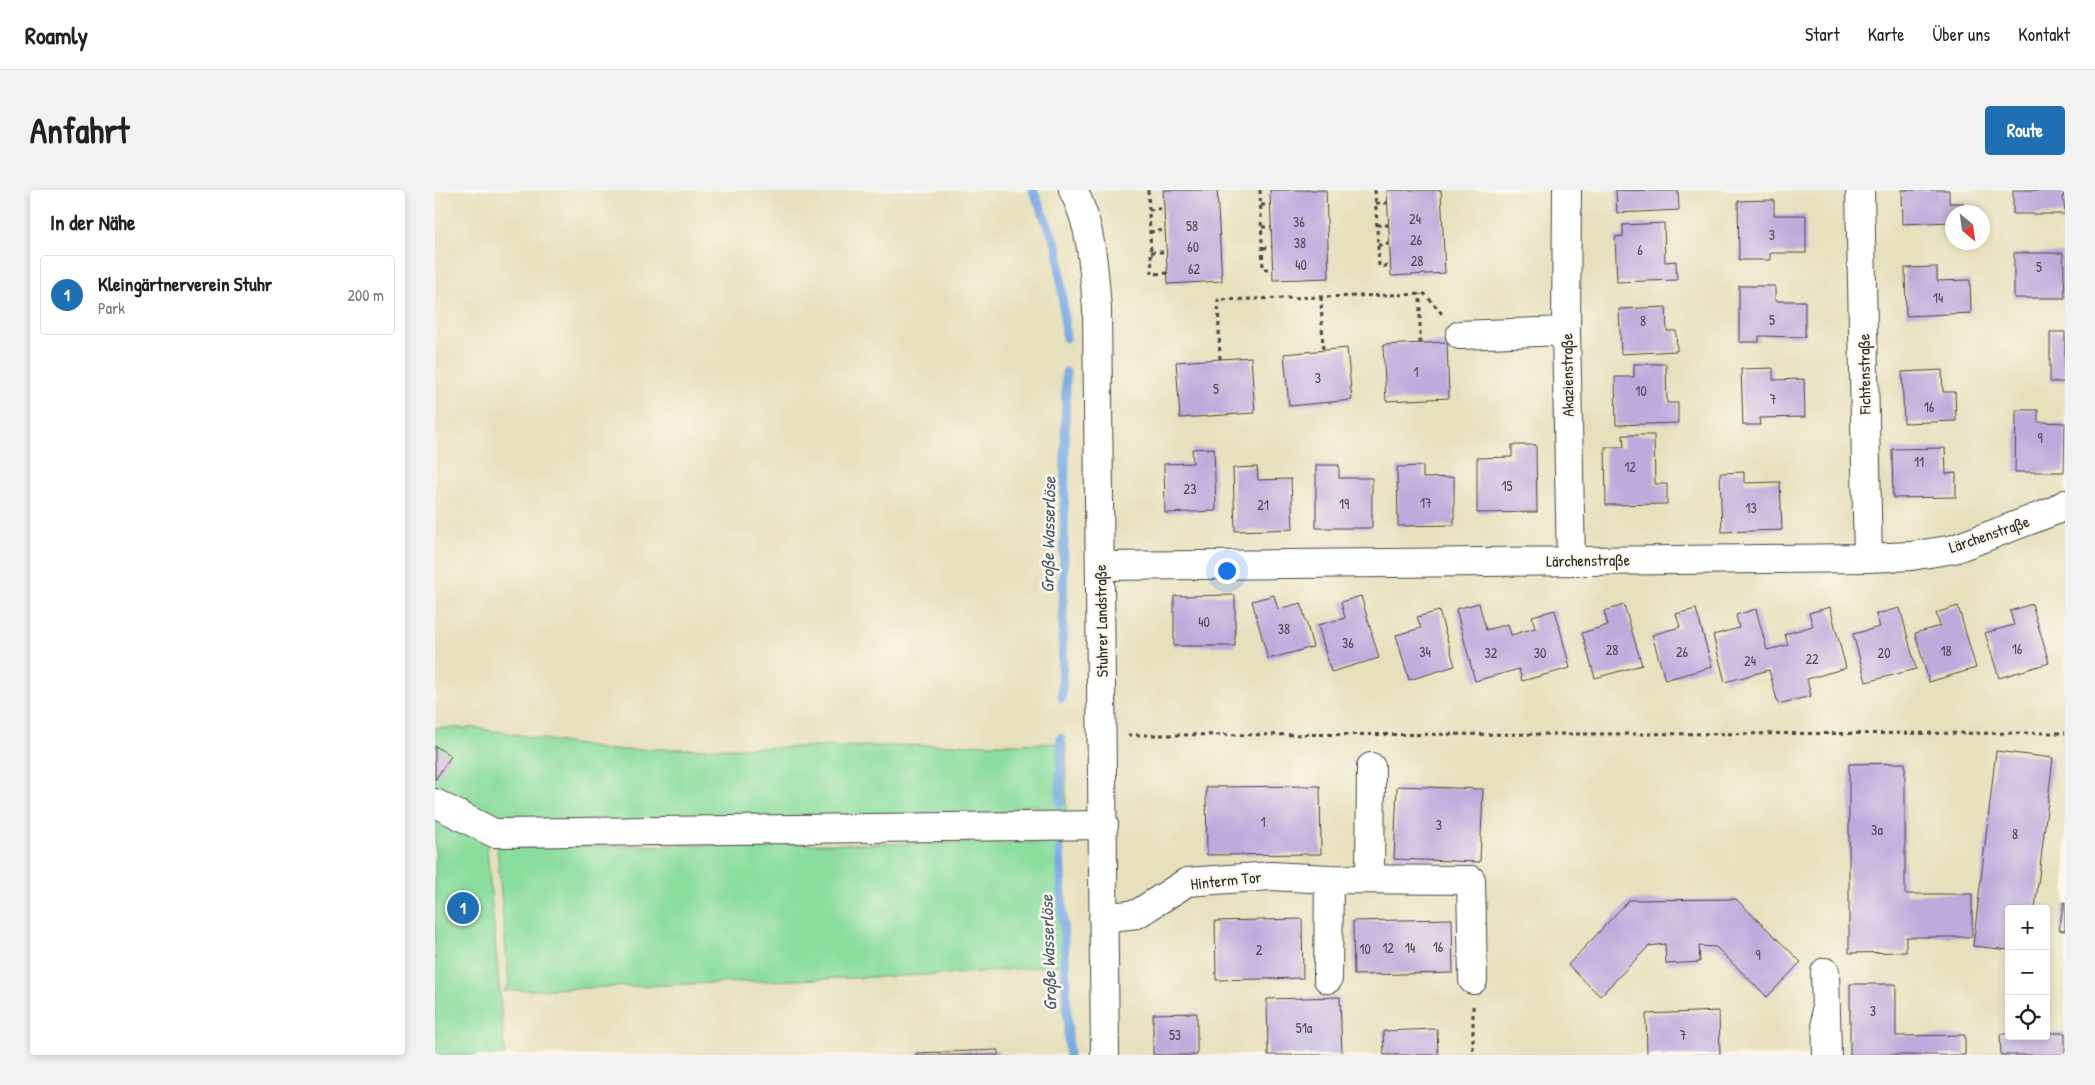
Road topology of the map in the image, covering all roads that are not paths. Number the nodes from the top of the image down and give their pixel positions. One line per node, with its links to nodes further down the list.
1 (1073, 190): 9 (street, Stuhrer Landstraße)
2 (1567, 190): 4 (street, Akazienstraße)
3 (1860, 190): 7 (street, Fichtenstraße)
4 (1566, 331): 5 (street); 8 (street, Akazienstraße)
5 (1460, 335)
6 (2065, 504): 7 (street, Lärchenstraße)
7 (1868, 558): 8 (street, Lärchenstraße)
8 (1571, 560): 9 (street, Lärchenstraße)
9 (1101, 566): 12 (street, Stuhrer Landstraße)
10 (1371, 767): 13 (street)
11 (435, 803): 12 (street)
12 (1103, 825): 15 (street, Stuhrer Landstraße)
13 (1369, 878): 14 (street, Hinterm Tor); 18 (street, Hinterm Tor)
14 (1329, 879): 15 (street, Hinterm Tor); 17 (street)
15 (1103, 918): 19 (street, Stuhrer Landstraße)
16 (1825, 972): 20 (street)
17 (1328, 979)
18 (1473, 980)
19 (1105, 1055)
20 (1827, 1055)

